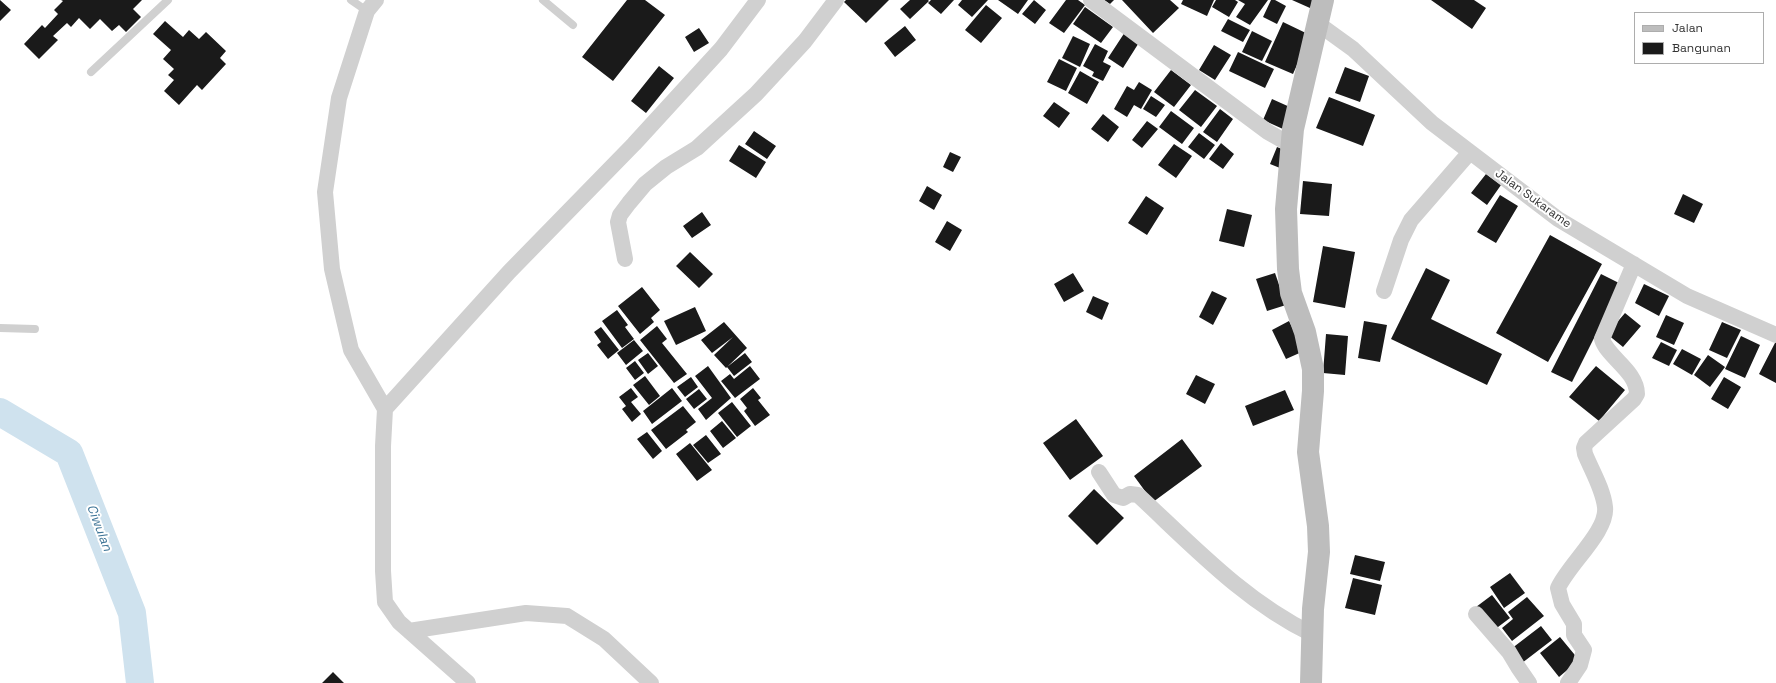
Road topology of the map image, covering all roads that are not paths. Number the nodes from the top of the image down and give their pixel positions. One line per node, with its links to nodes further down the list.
1 (168, 0): 11 (lane)
2 (351, 0): 8 (lane)
3 (543, 0): 10 (lane)
4 (758, 0): 20 (street)
5 (836, 0): 14 (street)
6 (1090, 0): 12 (street)
7 (1323, 0): 9 (street)
8 (371, 5): 20 (street)
9 (1318, 23): 12 (street); 13 (street, Jalan Sukarame)
10 (572, 25)
11 (91, 72)
12 (1291, 145): 24 (street)
13 (1470, 152): 15 (street, Jalan Sukarame); 16 (street)
14 (625, 259)
15 (1634, 264): 19 (street, Jalan Sukarame); 29 (street)
16 (1384, 291)
17 (0, 328): 18 (lane)
18 (35, 329)
19 (1776, 335)
20 (385, 409): 23 (street)
21 (1099, 472): 24 (street)
22 (1476, 614): 28 (street)
23 (409, 631): 25 (street); 26 (street)
24 (1312, 634): 27 (street)
25 (468, 683)
26 (651, 683)
27 (1311, 683)
28 (1529, 683)
29 (1568, 683)

